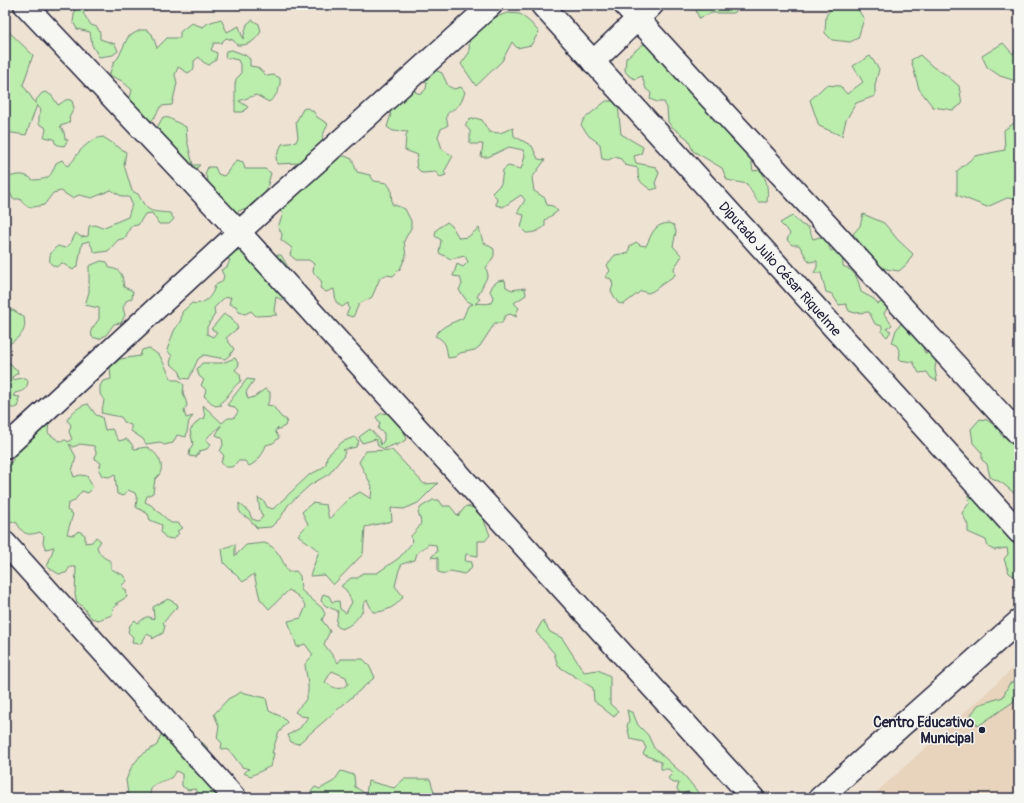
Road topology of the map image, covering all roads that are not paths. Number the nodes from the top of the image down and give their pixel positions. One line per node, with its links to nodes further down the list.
1 (25, 5): 6 (street)
2 (491, 5): 6 (street)
3 (542, 5): 5 (street, Diputado Julio César Riquelme)
4 (638, 9): 5 (street); 7 (street)
5 (593, 62): 9 (street, Diputado Julio César Riquelme)
6 (239, 232): 8 (street); 13 (street)
7 (1019, 434)
8 (5, 448)
9 (1019, 532)
10 (5, 543): 12 (street)
11 (1019, 621): 14 (street)
12 (235, 798)
13 (754, 798)
14 (820, 798)

